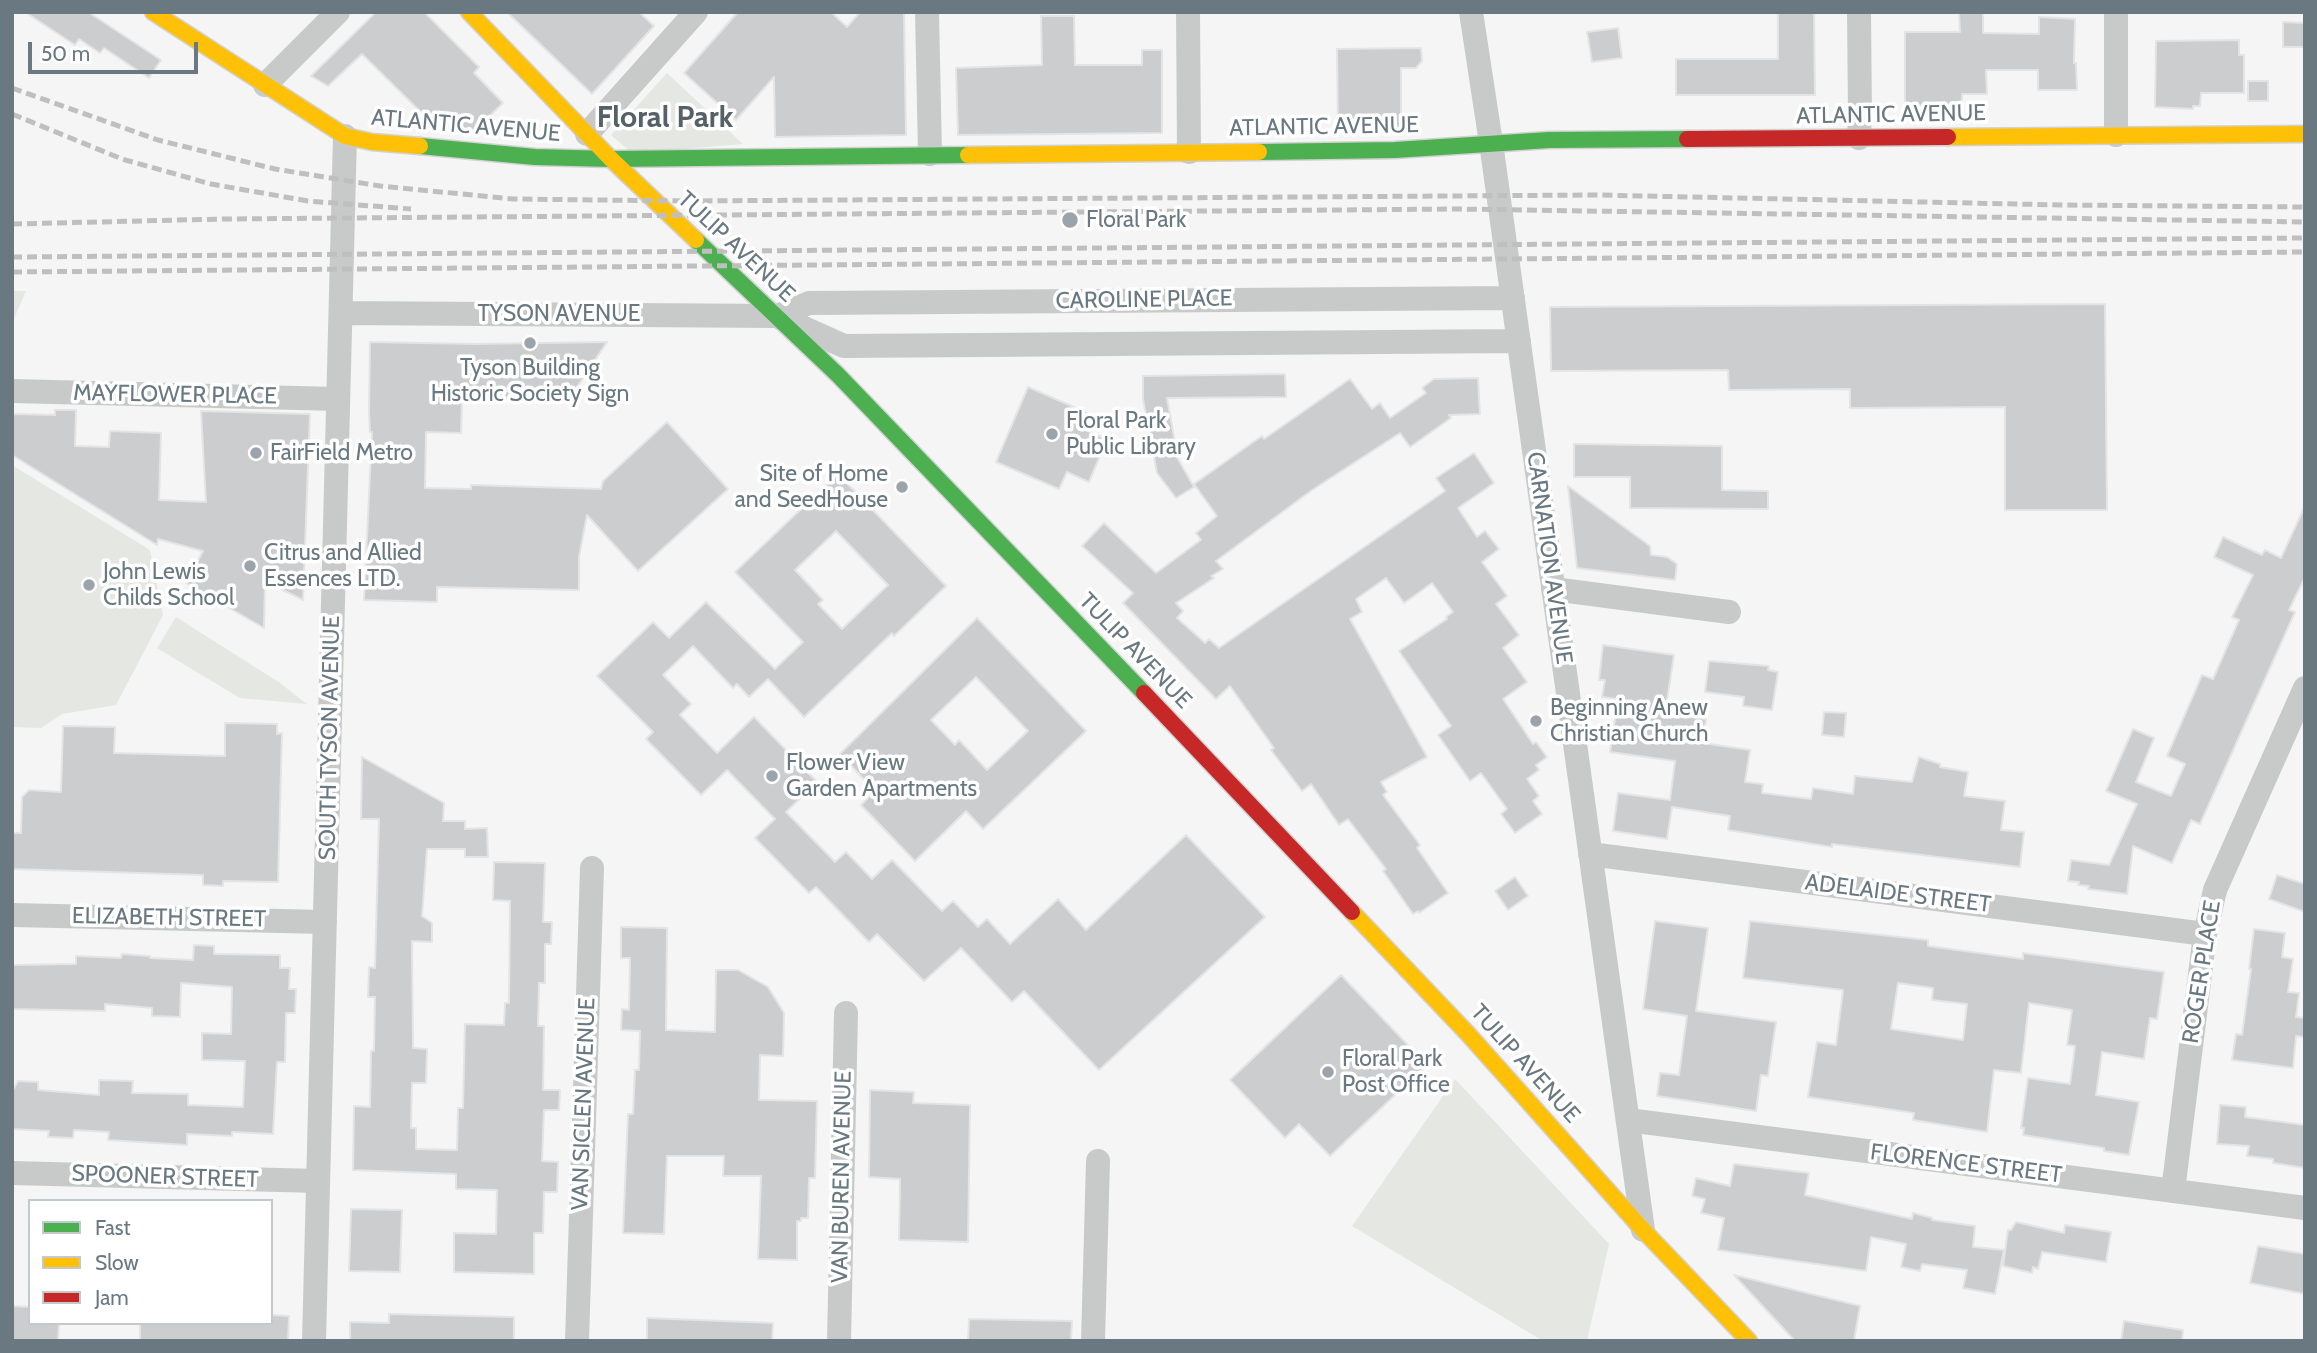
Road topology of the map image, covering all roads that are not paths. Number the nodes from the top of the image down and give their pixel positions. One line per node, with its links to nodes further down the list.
1 (153, 12): 10 (street)
2 (338, 12): 10 (street)
3 (469, 12): 11 (street, TULIP AVENUE)
4 (696, 12): 11 (street)
5 (927, 12): 18 (street)
6 (1188, 12): 17 (street)
7 (1471, 12): 16 (street, CARNATION AVENUE)
8 (1859, 12): 15 (street)
9 (2116, 12): 13 (street)
10 (265, 85): 14 (street)
11 (587, 134): 19 (street, TULIP AVENUE)
12 (2305, 134): 13 (street, ATLANTIC AVENUE)
13 (2116, 135): 15 (street, ATLANTIC AVENUE)
14 (345, 136): 19 (street, ATLANTIC AVENUE); 21 (street, SOUTH TYSON AVENUE)
15 (1859, 138): 16 (street, ATLANTIC AVENUE)
16 (1491, 144): 17 (street, ATLANTIC AVENUE); 20 (street, CARNATION AVENUE)
17 (1189, 152): 18 (street, ATLANTIC AVENUE)
18 (930, 154): 19 (street, ATLANTIC AVENUE)
19 (611, 159): 22 (street, TULIP AVENUE)
20 (1513, 298): 22 (street, CAROLINE PLACE); 23 (street, CARNATION AVENUE)
21 (341, 313): 22 (street, TYSON AVENUE); 25 (street, SOUTH TYSON AVENUE)
22 (777, 316): 23 (street); 41 (street, TULIP AVENUE)
23 (1519, 341): 26 (street, CARNATION AVENUE)
24 (12, 391): 25 (street, MAYFLOWER PLACE)
25 (338, 399): 32 (street, SOUTH TYSON AVENUE)
26 (1553, 589): 27 (street); 29 (street, CARNATION AVENUE)
27 (1729, 612)
28 (2305, 688): 33 (street, ROGER PLACE)
29 (1590, 854): 33 (street, ADELAIDE STREET); 35 (street, CARNATION AVENUE)
30 (592, 867): 43 (street, VAN SICLEN AVENUE)
31 (12, 915): 32 (street, ELIZABETH STREET)
32 (325, 922): 38 (street, SOUTH TYSON AVENUE)
33 (2205, 934): 39 (street, ROGER PLACE)
34 (846, 1013): 44 (street, VAN BUREN AVENUE)
35 (1628, 1120): 39 (street, FLORENCE STREET); 41 (street, CARNATION AVENUE)
36 (1098, 1161): 45 (street)
37 (12, 1173): 38 (street, SPOONER STREET)
38 (318, 1181): 42 (street, SOUTH TYSON AVENUE)
39 (2173, 1191): 40 (street, FLORENCE STREET)
40 (2305, 1208)
41 (1643, 1230): 46 (street, TULIP AVENUE)
42 (314, 1341)
43 (577, 1341)
44 (839, 1341)
45 (1093, 1341)
46 (1749, 1341)

